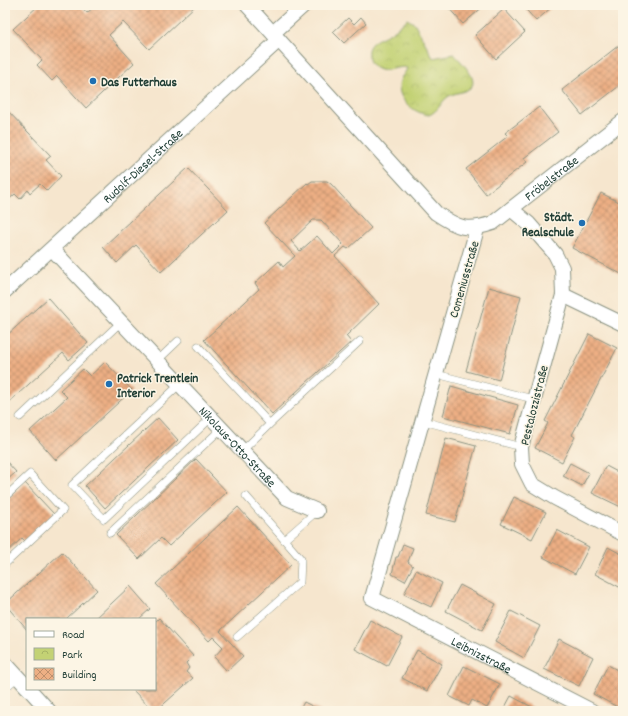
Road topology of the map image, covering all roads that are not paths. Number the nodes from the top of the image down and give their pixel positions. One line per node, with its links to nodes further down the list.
1 (247, 5): 3 (street, Comeniusstraße)
2 (304, 5): 3 (street, Rudolf-Diesel-Straße)
3 (276, 37): 6 (street, Comeniusstraße); 7 (street, Rudolf-Diesel-Straße)
4 (623, 121): 5 (street, Fröbelstraße)
5 (511, 209): 6 (street, Fröbelstraße); 9 (street, Pestalozzistraße)
6 (477, 229): 16 (street, Comeniusstraße)
7 (52, 249): 8 (street, Rudolf-Diesel-Straße); 10 (street, Nikolaus-Otto-Straße)
8 (5, 291)
9 (563, 295): 11 (street); 18 (street, Pestalozzistraße)
10 (121, 322): 15 (street, Nikolaus-Otto-Straße); 19 (lane)
11 (623, 324)
12 (178, 341): 15 (lane)
13 (360, 341): 22 (lane)
14 (198, 346): 22 (lane)
15 (157, 361): 17 (street, Nikolaus-Otto-Straße)
16 (436, 374): 18 (lane); 21 (street, Comeniusstraße)
17 (180, 385): 20 (street, Nikolaus-Otto-Straße); 20 (lane)
18 (533, 398): 24 (street, Pestalozzistraße)
19 (20, 417)
20 (211, 418): 23 (street, Nikolaus-Otto-Straße)
21 (422, 421): 24 (lane); 33 (street, Comeniusstraße)
22 (270, 424): 25 (lane)
23 (221, 429): 25 (street, Nikolaus-Otto-Straße); 29 (lane)
24 (521, 447): 30 (street, Pestalozzistraße)
25 (242, 451): 28 (street, Nikolaus-Otto-Straße)
26 (246, 496): 31 (lane)
27 (5, 497): 32 (lane)
28 (317, 511): 31 (lane)
29 (110, 533)
30 (623, 534)
31 (284, 540): 34 (lane)
32 (5, 564)
33 (372, 598): 40 (street, Leibnizstraße)
34 (237, 637)
35 (5, 663): 36 (street)
36 (24, 684): 37 (lane)
37 (5, 688)
38 (30, 690): 39 (street)
39 (49, 711)
40 (592, 711)

